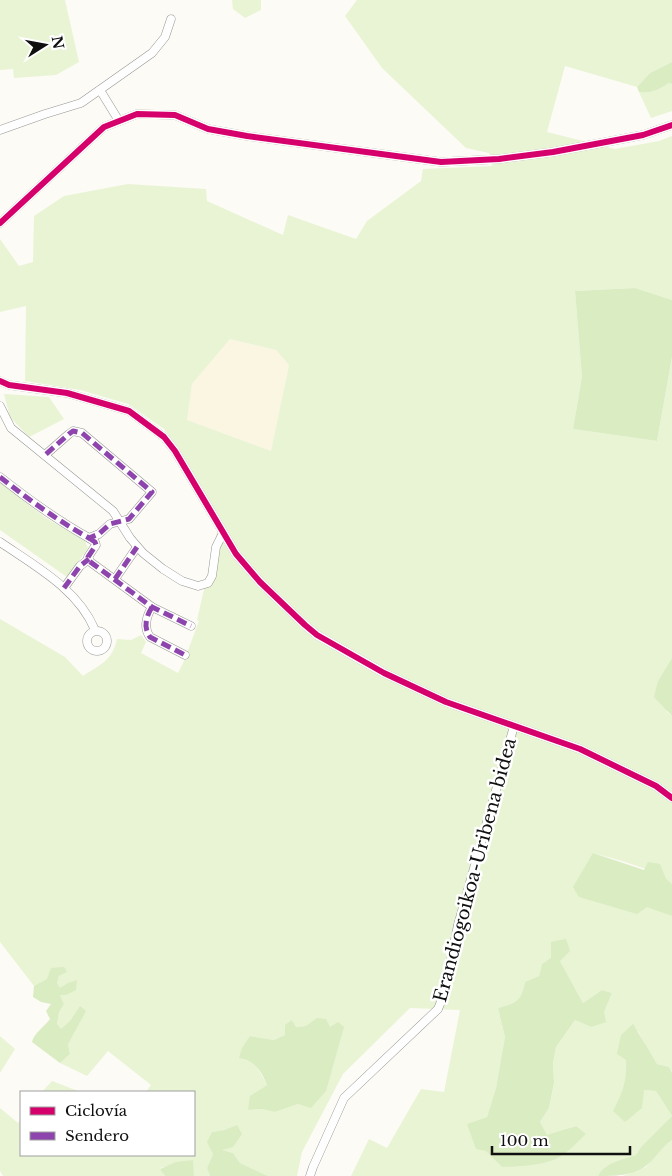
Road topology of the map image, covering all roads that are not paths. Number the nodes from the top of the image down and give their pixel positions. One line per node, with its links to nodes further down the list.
1 (171, 19): 2 (street)
2 (100, 90): 3 (street); 5 (street)
3 (119, 121): 4 (street); 6 (street)
4 (672, 125)
5 (0, 130)
6 (0, 223)
7 (0, 381): 12 (street)
8 (0, 406): 9 (street)
9 (45, 455): 11 (street); 11 (street)
10 (0, 478): 13 (street)
11 (120, 521): 13 (street); 15 (street)
12 (222, 533): 15 (street); 23 (street)
13 (89, 538): 16 (street)
14 (0, 542): 18 (street)
15 (137, 547): 17 (street)
16 (89, 559): 17 (street); 18 (street)
17 (115, 579): 19 (street)
18 (64, 588): 21 (street)
19 (152, 607): 20 (street); 22 (street)
20 (191, 626)
21 (95, 630)
22 (185, 655)
23 (514, 726): 24 (street); 25 (street, Erandiogoikoa-Uribena bidea)
24 (672, 798)
25 (310, 1176)

